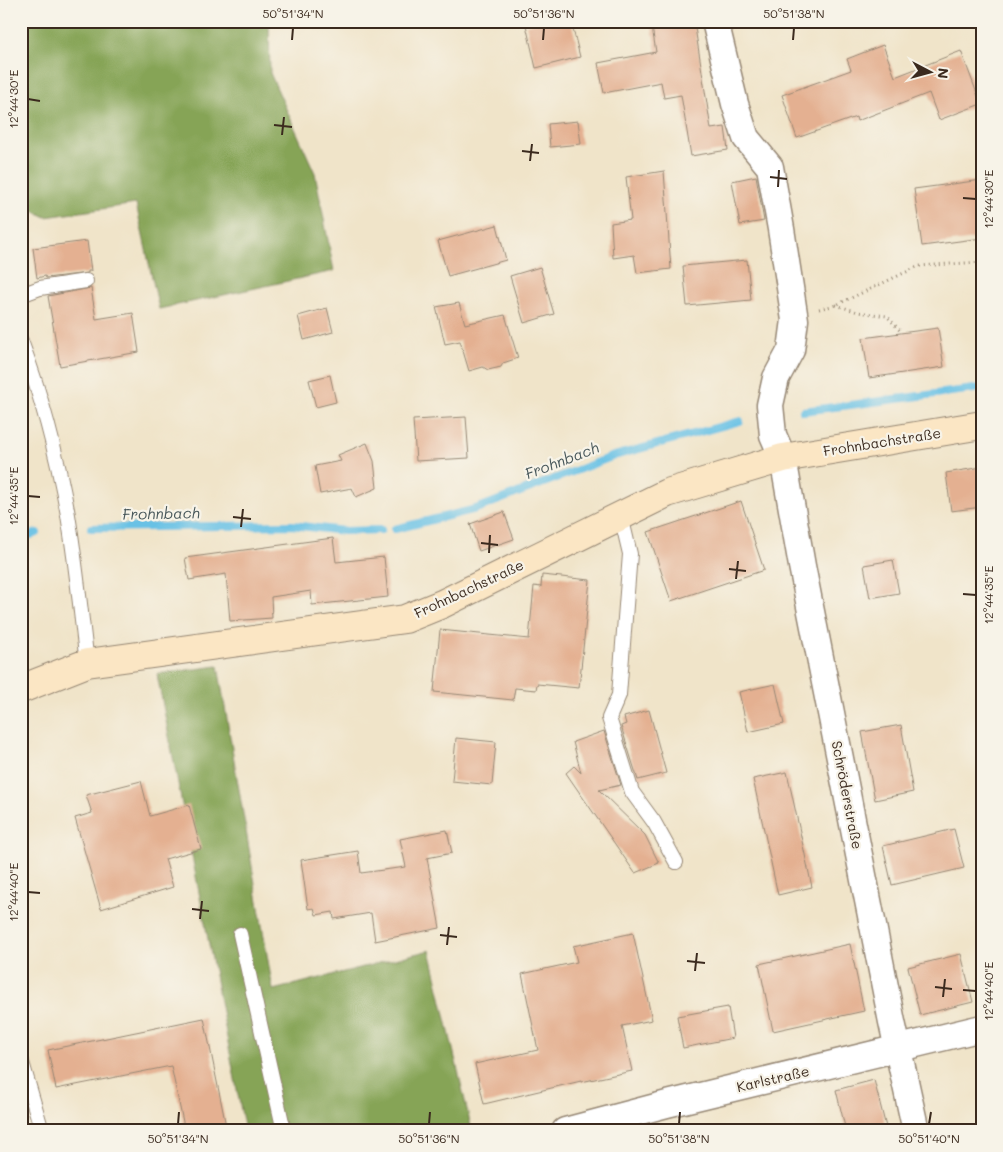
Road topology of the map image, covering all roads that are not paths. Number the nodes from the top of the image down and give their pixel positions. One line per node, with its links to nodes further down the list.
1 (715, 21): 6 (street)
2 (86, 281): 3 (lane)
3 (21, 295)
4 (21, 341): 8 (lane)
5 (982, 425): 6 (street, Frohnbachstraße)
6 (783, 458): 7 (street, Frohnbachstraße); 13 (street, Schröderstraße)
7 (620, 516): 8 (street, Frohnbachstraße); 10 (lane)
8 (87, 663): 9 (street, Frohnbachstraße)
9 (21, 689)
10 (676, 862)
11 (240, 934): 16 (lane)
12 (982, 1028): 13 (street, Karlstraße)
13 (898, 1049): 17 (street, Karlstraße); 18 (street, Schröderstraße)
14 (21, 1060): 15 (lane)
15 (42, 1131)
16 (284, 1131)
17 (565, 1131)
18 (916, 1131)

